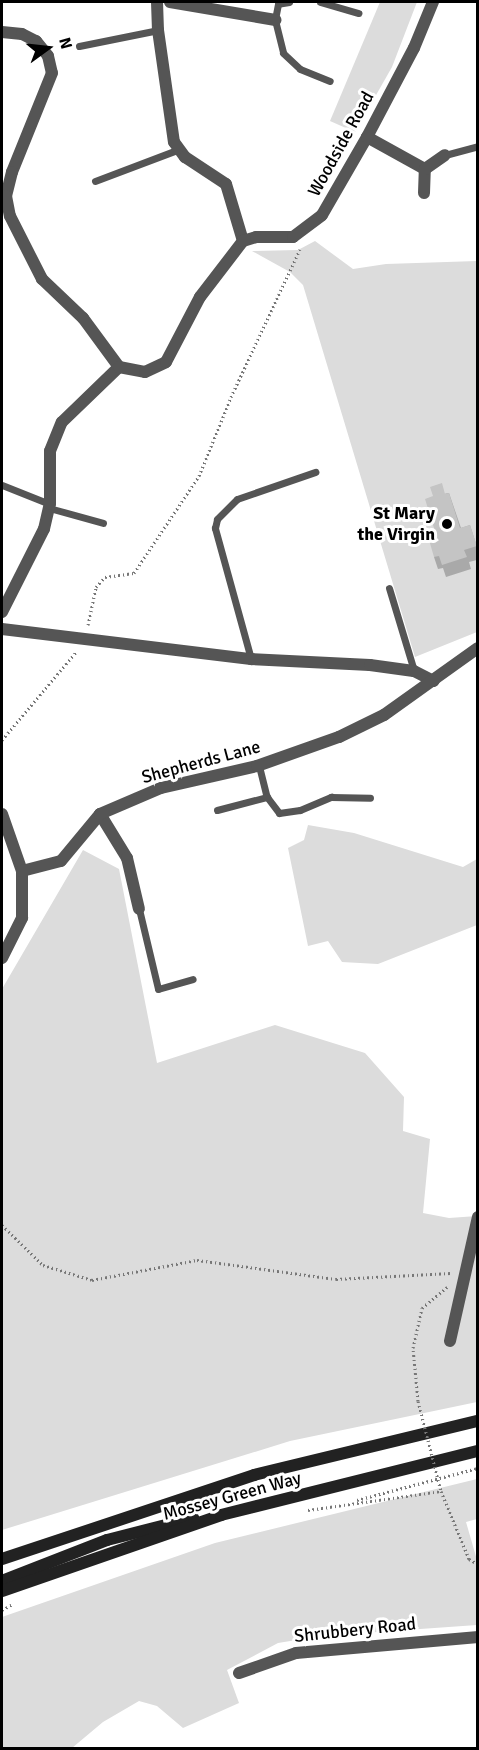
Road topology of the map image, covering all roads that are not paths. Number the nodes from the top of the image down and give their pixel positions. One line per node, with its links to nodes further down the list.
1 (157, 2): 8 (street)
2 (170, 2): 7 (street)
3 (289, 2): 7 (lane)
4 (320, 2): 6 (lane)
5 (433, 2): 12 (street, Woodside Road)
6 (358, 13)
7 (275, 20): 11 (lane)
8 (158, 30): 10 (lane); 14 (street)
9 (2, 32): 20 (street)
10 (79, 46)
11 (330, 81)
12 (367, 137): 16 (street); 19 (street, Woodside Road)
13 (477, 146): 15 (lane)
14 (177, 150): 17 (lane); 19 (street)
15 (445, 155): 16 (street)
16 (425, 169): 18 (street)
17 (95, 181)
18 (424, 193)
19 (243, 241): 20 (street)
20 (119, 367): 23 (street)
21 (315, 472): 29 (lane)
22 (2, 485): 23 (lane)
23 (49, 506): 24 (lane); 26 (street)
24 (103, 523)
25 (389, 588): 30 (lane)
26 (2, 612)
27 (2, 629): 29 (street)
28 (477, 648): 31 (street, Shepherds Lane)
29 (251, 659): 30 (street)
30 (414, 671): 31 (street)
31 (434, 681): 32 (street, Shepherds Lane)
32 (259, 766): 33 (lane); 37 (street, Shepherds Lane)
33 (267, 797): 34 (lane); 35 (lane)
34 (370, 798)
35 (217, 810)
36 (2, 814): 38 (street)
37 (100, 814): 38 (street, Shepherds Lane); 39 (street)
38 (22, 871): 40 (street)
39 (139, 909): 41 (lane)
40 (2, 958)
41 (193, 979)
42 (477, 1217): 43 (street)
43 (450, 1341)
44 (477, 1421): 47 (main road, Mossey Green Way)
45 (477, 1451): 46 (main road, Mossey Green Way)
46 (221, 1515): 48 (main road); 49 (main road, Mossey Green Way)
47 (2, 1558)
48 (2, 1581)
49 (2, 1592)
50 (477, 1637): 51 (street, Shrubbery Road)
51 (239, 1673)

